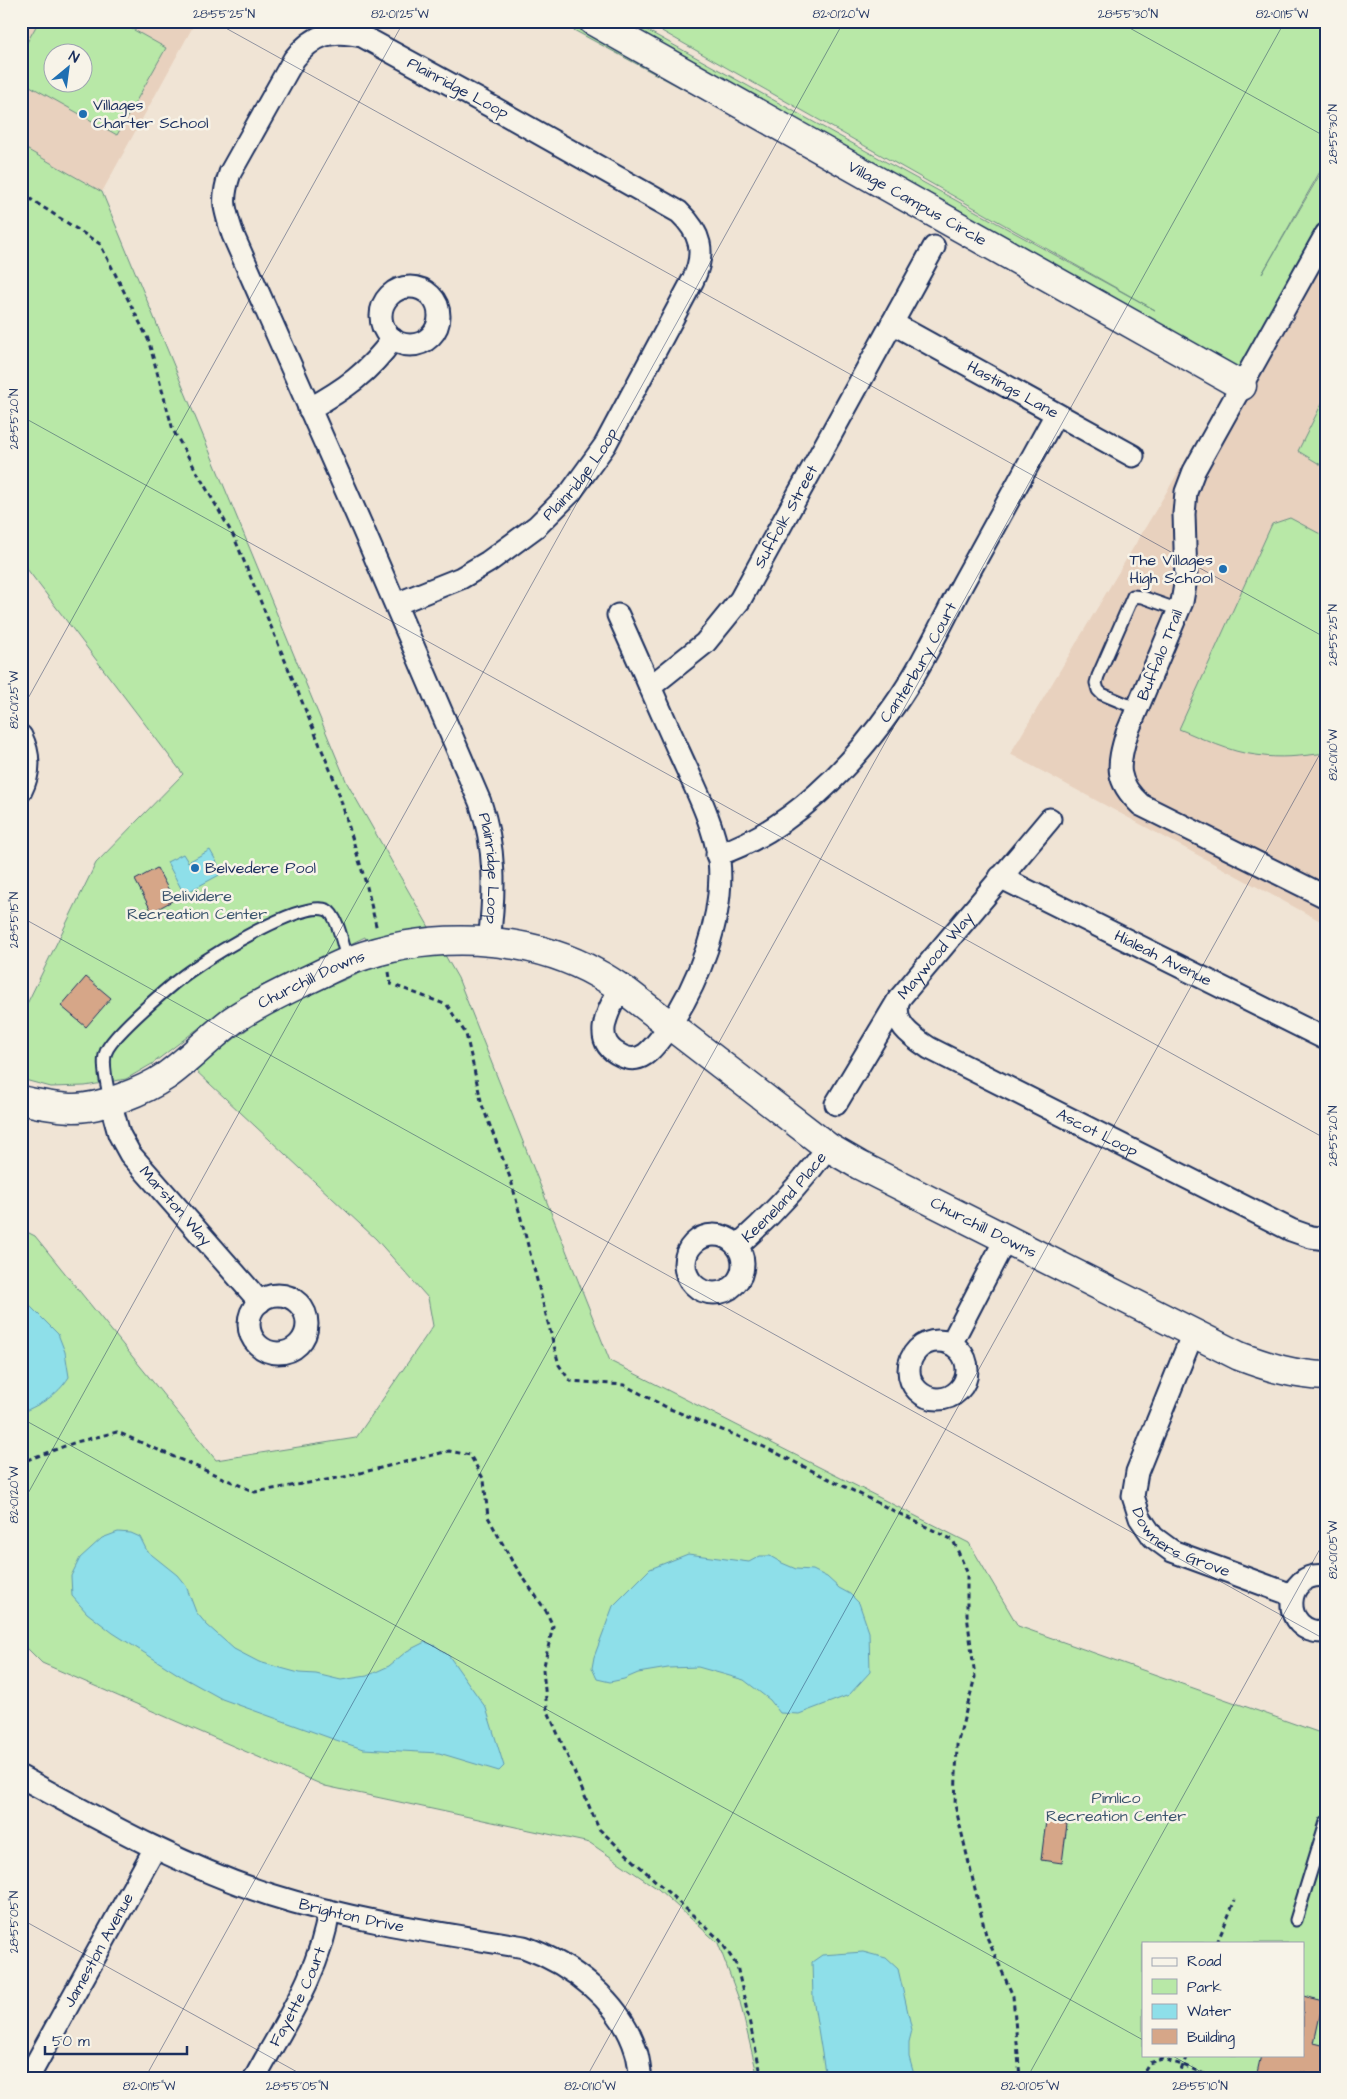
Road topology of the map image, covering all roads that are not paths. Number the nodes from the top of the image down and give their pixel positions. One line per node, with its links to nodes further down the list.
1 (593, 21): 6 (street, Village Campus Circle)
2 (1326, 234): 6 (street, Buffalo Trail)
3 (934, 247): 4 (street, Suffolk Street)
4 (892, 323): 8 (street, Hastings Lane); 13 (street, Suffolk Street)
5 (393, 339): 7 (street)
6 (1242, 386): 11 (street, Buffalo Trail)
7 (309, 409): 10 (street, Plainridge Loop); 10 (street, Plainridge Loop)
8 (1056, 414): 9 (street, Hastings Lane); 18 (street, Canterbury Court)
9 (1133, 456)
10 (396, 604): 21 (street, Plainridge Loop)
11 (1179, 610): 14 (street, Buffalo Trail); 14 (lane)
12 (618, 615): 13 (street)
13 (650, 687): 18 (street)
14 (1138, 710): 20 (street, Buffalo Trail)
15 (21, 736): 16 (street)
16 (21, 791)
17 (1050, 819): 19 (street, Maywood Way)
18 (717, 854): 25 (street)
19 (1000, 877): 24 (street, Maywood Way); 26 (street, Hialeah Avenue)
20 (1326, 897)
21 (489, 941): 22 (street, Churchill Downs); 23 (street, Churchill Downs)
22 (348, 962): 28 (street, Churchill Downs); 28 (lane)
23 (620, 988): 25 (street, Churchill Downs); 25 (street)
24 (898, 999): 29 (street, Maywood Way); 32 (street, Ascot Loop)
25 (670, 1024): 30 (street, Churchill Downs)
26 (1326, 1039)
27 (21, 1100): 28 (street, Churchill Downs)
28 (110, 1101): 34 (street, Marston Way)
29 (836, 1104)
30 (828, 1146): 31 (street, Churchill Downs); 33 (street, Keeneland Place)
31 (1006, 1238): 35 (street, Churchill Downs); 36 (street)
32 (1326, 1239)
33 (737, 1246)
34 (260, 1302)
35 (1193, 1333): 37 (street, Churchill Downs); 39 (street, Downers Grove)
36 (951, 1344)
37 (1326, 1376)
38 (1326, 1576): 39 (street)
39 (1292, 1595): 40 (street)
40 (1326, 1632)
41 (21, 1777): 43 (street, Brighton Drive)
42 (1326, 1822): 45 (lane)
43 (155, 1848): 44 (street, Brighton Drive); 46 (street, Jameston Avenue)
44 (329, 1911): 47 (street, Fayette Court); 48 (street, Brighton Drive)
45 (1296, 1920)
46 (28, 2078)
47 (255, 2078)
48 (641, 2078)

